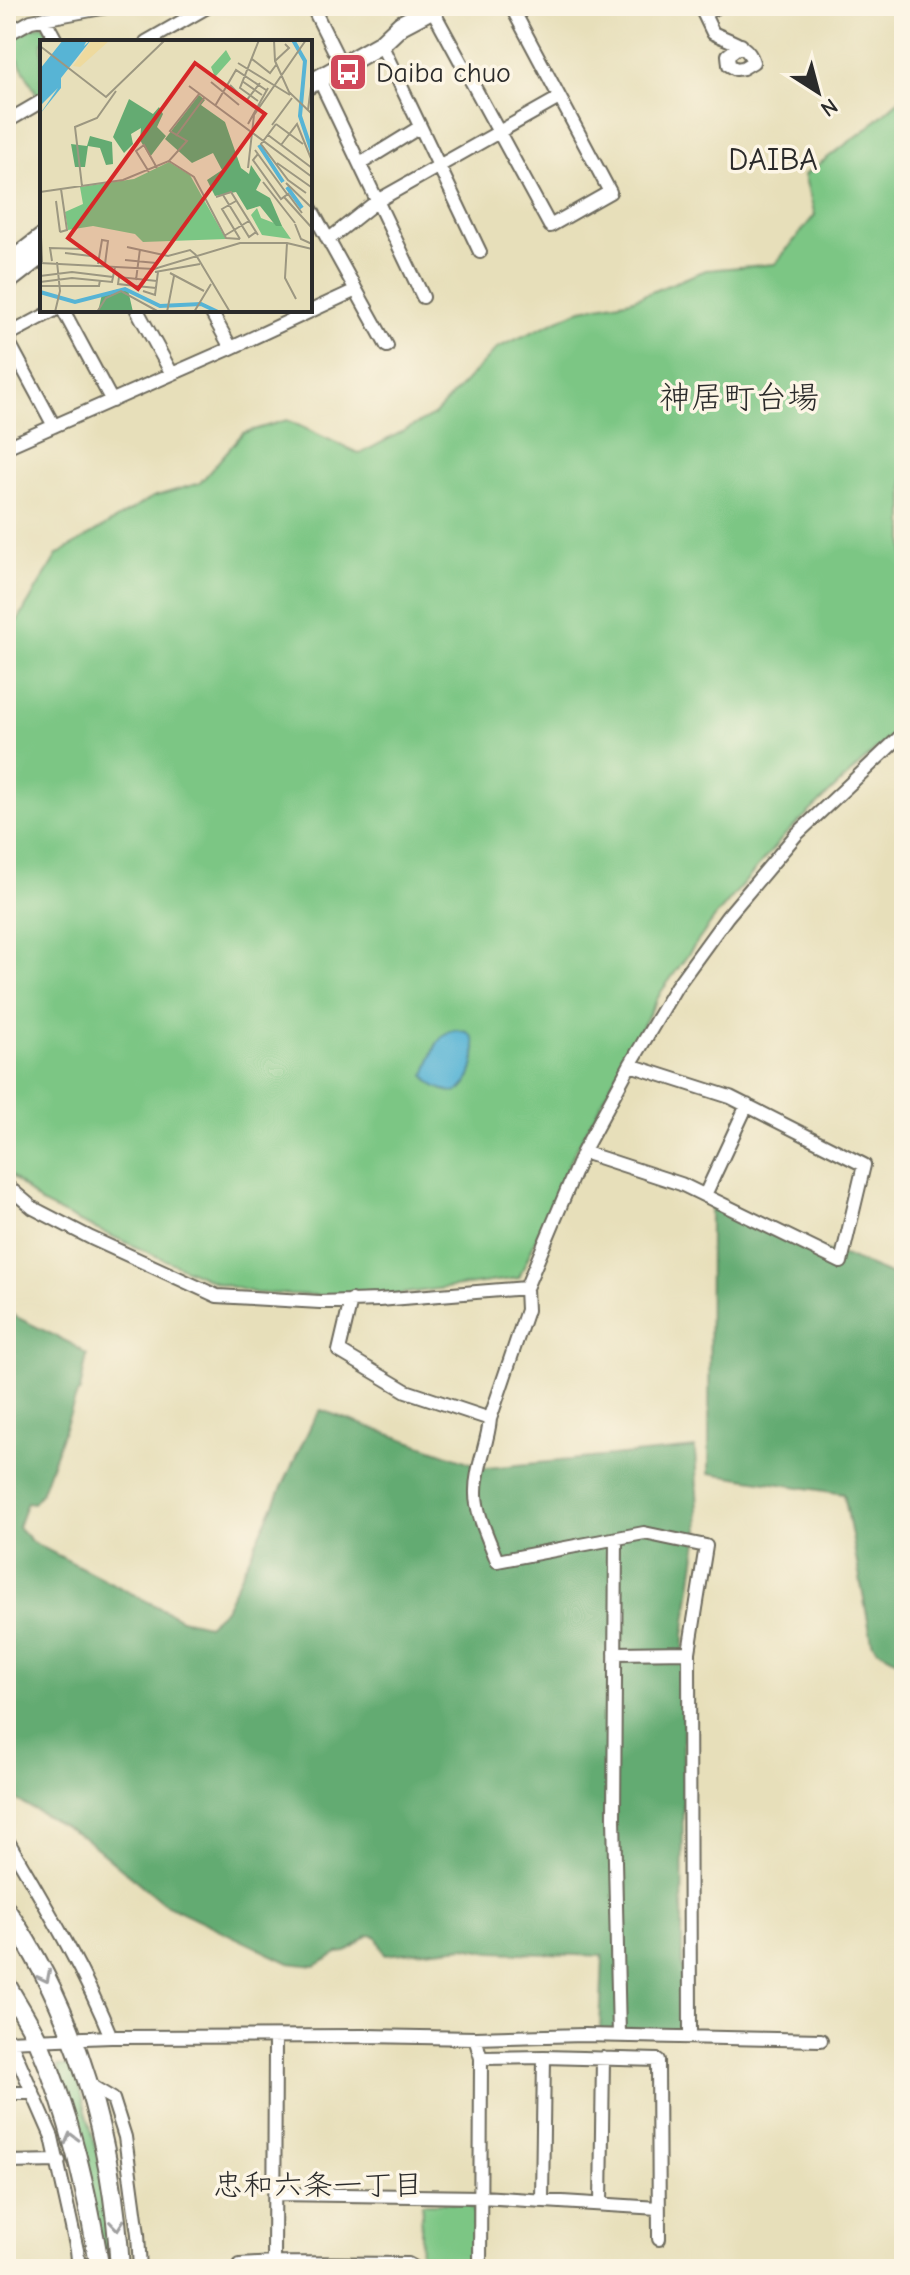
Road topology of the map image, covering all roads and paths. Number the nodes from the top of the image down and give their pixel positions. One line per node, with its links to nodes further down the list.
1 (113, 6): 8 (street)
2 (209, 6): 12 (street)
3 (312, 6): 15 (street)
4 (511, 6): 17 (street)
5 (719, 6): 7 (street)
6 (434, 7): 9 (highway); 21 (street)
7 (702, 10): 14 (street)
8 (44, 18): 10 (street); 11 (street)
9 (401, 25): 13 (highway); 15 (highway)
10 (6, 35)
11 (56, 40)
12 (150, 40)
13 (381, 44): 16 (highway); 20 (street)
14 (741, 45)
15 (337, 56): 16 (highway)
16 (313, 78): 22 (street)
17 (559, 98): 21 (street); 21 (street)
18 (40, 102): 19 (street)
19 (6, 122)
20 (420, 127): 22 (street); 23 (street)
21 (500, 132): 23 (street)
22 (360, 164): 24 (street)
23 (439, 165): 24 (street); 30 (street)
24 (377, 201): 28 (street); 35 (street)
25 (312, 211): 28 (street)
26 (40, 226): 29 (highway)
27 (40, 240): 32 (highway)
28 (328, 240): 34 (street)
29 (6, 252)
30 (480, 252)
31 (40, 256): 33 (highway)
32 (6, 266)
33 (6, 282)
34 (356, 290): 36 (street); 43 (street)
35 (423, 297)
36 (312, 306)
37 (51, 312): 42 (street)
38 (64, 312): 46 (street)
39 (138, 312): 45 (street)
40 (211, 312): 44 (street)
41 (287, 315): 44 (street)
42 (6, 336): 47 (street)
43 (387, 346)
44 (231, 348): 45 (street)
45 (172, 374): 46 (street)
46 (112, 401): 47 (street)
47 (54, 426): 48 (street)
48 (6, 447)
49 (904, 733): 50 (street)
50 (630, 1065): 51 (street); 52 (street)
51 (747, 1105): 54 (street); 54 (street)
52 (583, 1152): 54 (street); 55 (street)
53 (6, 1185): 56 (street)
54 (705, 1195)
55 (526, 1288): 56 (street); 57 (street)
56 (351, 1300): 57 (street)
57 (490, 1419): 58 (street)
58 (616, 1539): 59 (street); 60 (street)
59 (689, 1652): 60 (street); 67 (street)
60 (615, 1653): 66 (street)
61 (6, 1838): 68 (street)
62 (6, 1910): 71 (highway, one-way to 71)
63 (6, 1984): 65 (highway)
64 (6, 2000): 65 (street)
65 (22, 2012): 74 (highway)
66 (619, 2035): 67 (street); 70 (street)
67 (690, 2036): 72 (street)
68 (111, 2037): 69 (street); 71 (street)
69 (275, 2037): 70 (street); 83 (street)
70 (475, 2038): 76 (street)
71 (74, 2039): 74 (street); 78 (highway)
72 (821, 2040)
73 (8, 2041): 74 (street); 80 (street)
74 (38, 2042): 93 (highway, one-way to 74)
75 (544, 2057): 76 (street); 77 (street); 85 (street)
76 (481, 2058): 84 (street)
77 (603, 2058): 86 (street); 87 (street)
78 (88, 2084): 94 (highway, one-way to 94); 95 (street)
79 (6, 2093): 80 (street)
80 (33, 2093): 81 (street)
81 (59, 2161): 82 (street); 92 (street)
82 (6, 2164): 88 (street)
83 (275, 2194): 84 (street); 90 (street)
84 (481, 2197): 85 (street); 98 (street)
85 (542, 2200): 86 (street)
86 (601, 2204): 87 (street)
87 (658, 2208): 89 (street)
88 (6, 2231): 91 (street)
89 (659, 2239)
90 (274, 2263): 96 (street); 97 (street)
91 (6, 2269)
92 (79, 2269)
93 (100, 2269)
94 (120, 2269)
95 (140, 2269)
96 (240, 2269)
97 (417, 2269)
98 (480, 2269)

